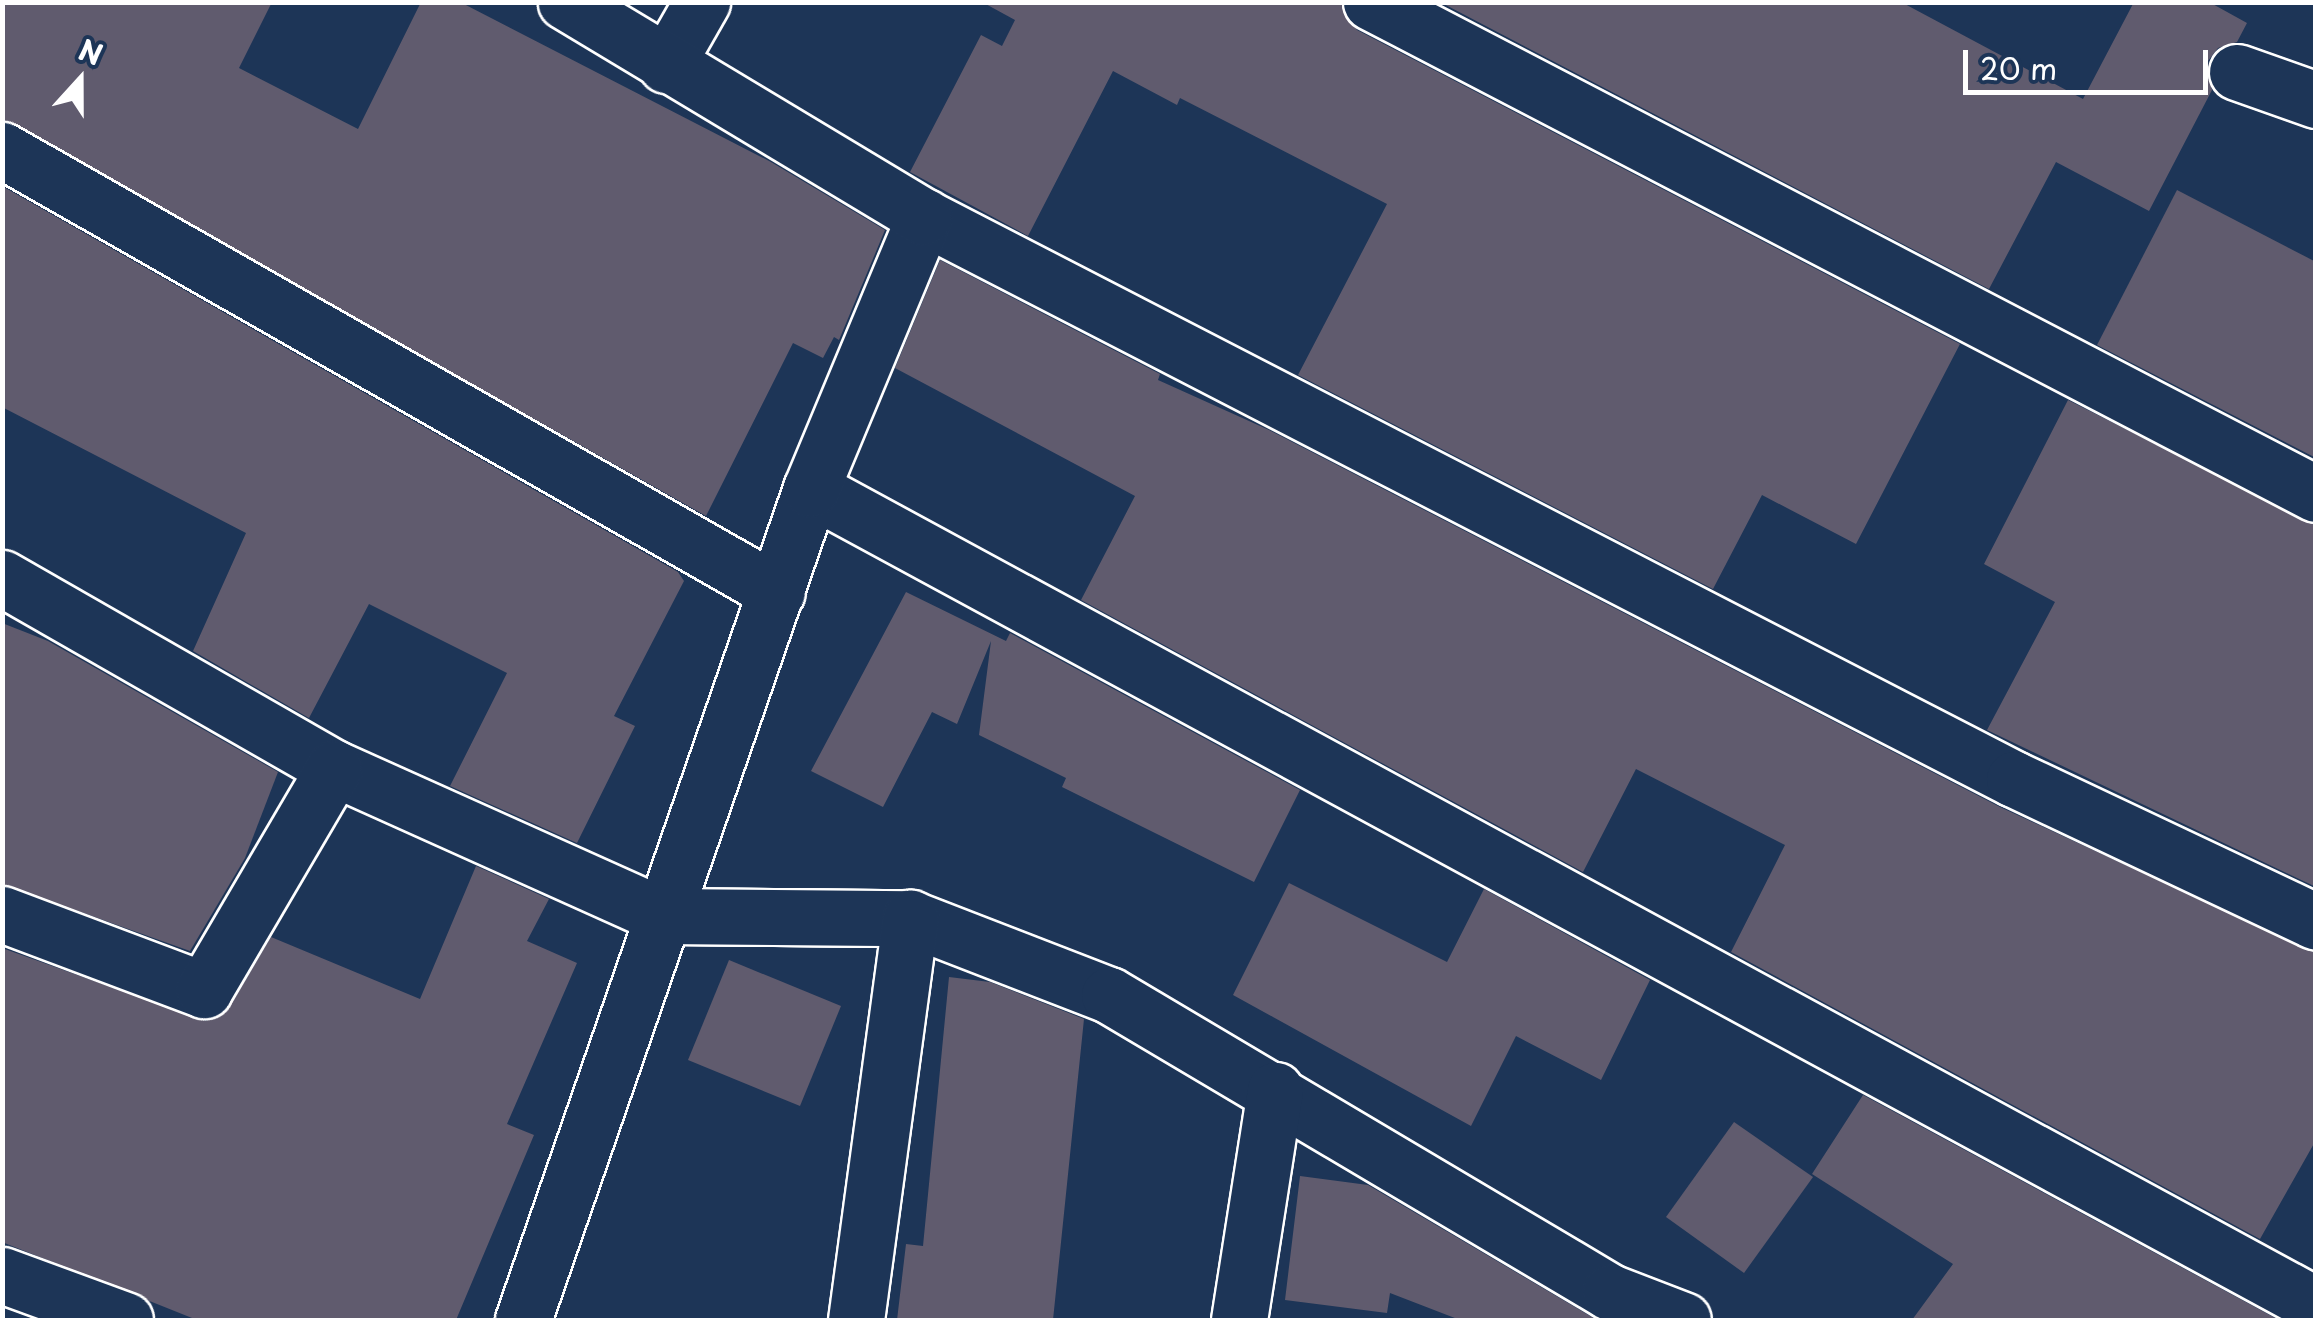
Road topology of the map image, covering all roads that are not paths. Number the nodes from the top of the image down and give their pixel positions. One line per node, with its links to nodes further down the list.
1 (566, 2): 4 (street)
2 (702, 2): 4 (street)
3 (1371, 2): 10 (street)
4 (666, 66): 8 (street)
5 (2236, 72): 6 (street)
6 (2316, 100)
7 (2, 150): 12 (street)
8 (924, 217): 9 (street); 17 (street)
9 (812, 489): 12 (street); 21 (street)
10 (2316, 494)
11 (2, 578): 13 (street)
12 (778, 592): 15 (street)
13 (334, 768): 14 (street); 15 (street)
14 (2, 914)
15 (664, 916): 16 (street); 23 (street)
16 (910, 918): 18 (street); 24 (street)
17 (2316, 922)
18 (1275, 1090): 20 (street); 25 (street)
19 (2, 1275): 22 (street)
20 (1608, 1306): 26 (street)
21 (2316, 1306)
22 (125, 1320)
23 (523, 1320)
24 (856, 1320)
25 (1239, 1320)
26 (1682, 1320)

